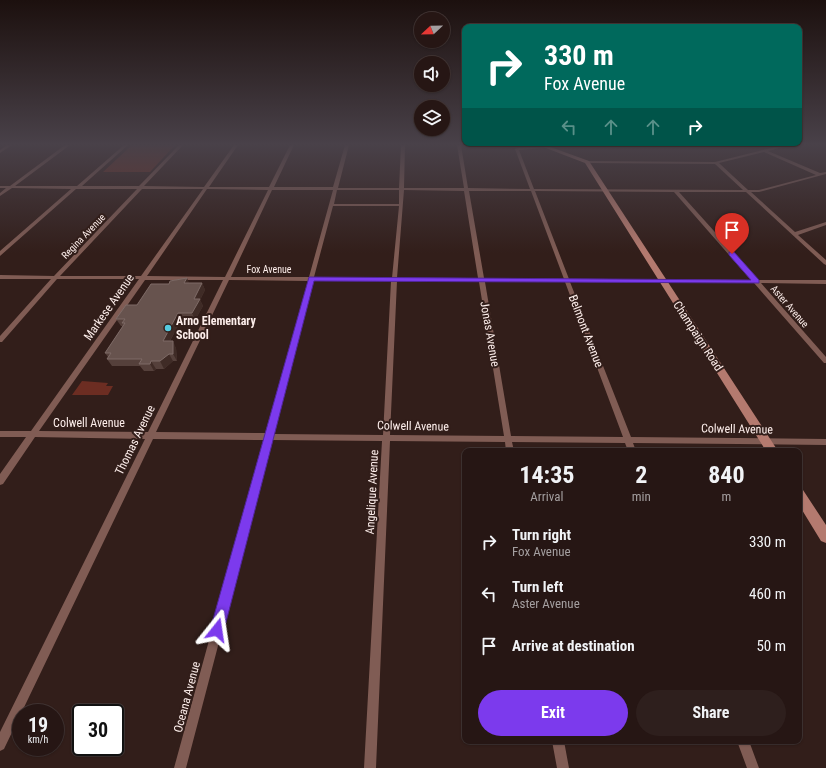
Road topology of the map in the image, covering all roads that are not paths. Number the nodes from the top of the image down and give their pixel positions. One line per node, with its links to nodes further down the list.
1 (19, 181): 14 (street)
2 (84, 181): 15 (street)
3 (149, 181): 16 (street, Regina Avenue)
4 (212, 181): 17 (street, Markese Avenue)
5 (275, 181): 18 (street, Thomas Avenue)
6 (338, 181): 19 (street, Oceana Avenue)
7 (401, 181): 20 (street, Angelique Avenue)
8 (466, 181): 21 (street, Jonas Avenue)
9 (529, 181): 22 (street, Belmont Avenue)
10 (598, 181): 23 (street, Champaign Road)
11 (736, 181): 25 (street)
12 (799, 181): 25 (street)
13 (0, 187): 14 (street)
14 (11, 187): 15 (street); 26 (street)
15 (77, 187): 16 (street); 31 (street)
16 (143, 187): 17 (street); 34 (street, Regina Avenue)
17 (207, 188): 18 (street); 35 (street, Markese Avenue)
18 (272, 188): 19 (street); 36 (street, Thomas Avenue)
19 (336, 188): 20 (street); 28 (street, Oceana Avenue)
20 (401, 189): 21 (street); 27 (street, Angelique Avenue)
21 (467, 189): 22 (street); 39 (street, Jonas Avenue)
22 (532, 190): 23 (street); 40 (street, Belmont Avenue)
23 (604, 190): 24 (street); 41 (street, Champaign Road)
24 (676, 191): 25 (street); 42 (street, Aster Avenue)
25 (747, 191): 30 (street)
26 (0, 195)
27 (401, 205): 28 (street); 38 (street, Angelique Avenue)
28 (332, 206): 37 (street, Oceana Avenue)
29 (826, 223): 30 (street)
30 (795, 234): 32 (street)
31 (0, 254)
32 (826, 263)
33 (0, 277): 34 (street, Fox Avenue)
34 (56, 278): 35 (street, Fox Avenue); 44 (street, Regina Avenue)
35 (143, 278): 36 (street, Fox Avenue); 47 (street, Markese Avenue)
36 (227, 278): 37 (street, Fox Avenue); 48 (street, Thomas Avenue)
37 (311, 279): 38 (street, Fox Avenue); 49 (street, Oceana Avenue)
38 (394, 279): 39 (street, Fox Avenue); 50 (street, Angelique Avenue)
39 (481, 280): 40 (street, Fox Avenue); 51 (street, Jonas Avenue)
40 (566, 280): 41 (street, Fox Avenue); 52 (street, Belmont Avenue)
41 (663, 281): 42 (street, Fox Avenue); 53 (street, Champaign Road)
42 (757, 282): 43 (street, Fox Avenue); 45 (street, Aster Avenue)
43 (826, 282)
44 (0, 340)
45 (826, 361)
46 (0, 434): 47 (street, Colwell Avenue)
47 (33, 434): 48 (street, Colwell Avenue); 58 (street, Markese Avenue)
48 (151, 435): 49 (street, Colwell Avenue); 63 (street, Thomas Avenue)
49 (269, 436): 50 (street, Colwell Avenue); 64 (street, Oceana Avenue)
50 (387, 438): 51 (street, Colwell Avenue); 65 (street, Angelique Avenue)
51 (508, 439): 52 (street, Colwell Avenue); 55 (street, Jonas Avenue)
52 (627, 440): 53 (street, Colwell Avenue); 56 (street, Belmont Avenue)
53 (766, 442): 54 (street, Colwell Avenue); 57 (street, Champaign Road)
54 (826, 442)
55 (510, 448)
56 (631, 448)
57 (770, 448)
58 (0, 481)
59 (802, 499): 60 (street)
60 (826, 537)
61 (559, 744): 66 (street)
62 (744, 744): 67 (street)
63 (0, 745)
64 (180, 768)
65 (370, 768)
66 (563, 768)
67 (753, 768)

